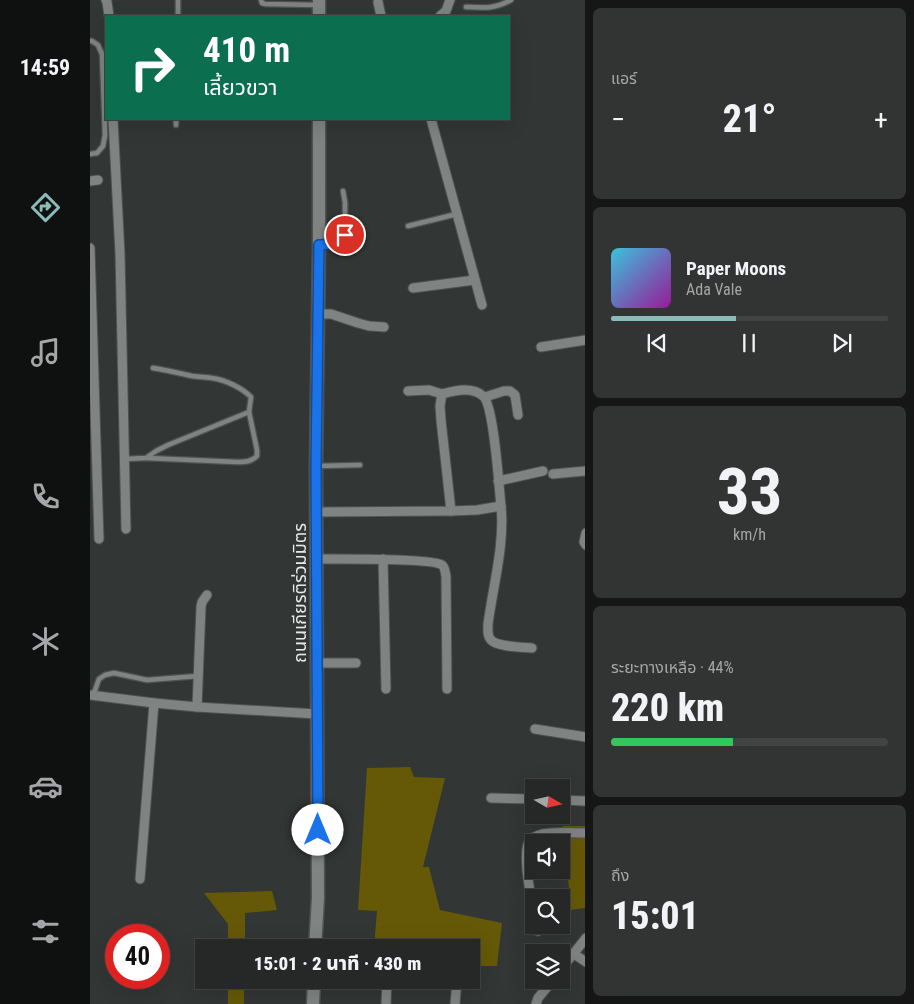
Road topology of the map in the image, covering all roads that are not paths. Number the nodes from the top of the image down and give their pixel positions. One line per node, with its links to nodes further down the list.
1 (106, 0): 9 (street)
2 (178, 0): 10 (lane)
3 (261, 0): 8 (lane)
4 (450, 0): 12 (street)
5 (511, 0): 7 (lane)
6 (378, 2): 11 (street)
7 (466, 6)
8 (319, 7)
9 (109, 15)
10 (178, 15)
11 (381, 15)
12 (441, 15)
13 (90, 41): 19 (lane)
14 (114, 120): 40 (street)
15 (176, 120): 18 (lane)
16 (319, 120): 23 (street, ถนนเกียรติร่วมมิตร)
17 (431, 120): 21 (street)
18 (176, 125)
19 (90, 154)
20 (342, 191): 23 (lane)
21 (457, 214): 22 (lane); 25 (street)
22 (408, 226)
23 (319, 245): 28 (street, ถนนเกียรติร่วมมิตร)
24 (90, 248): 33 (street)
25 (475, 280): 26 (street); 27 (street)
26 (414, 288)
27 (482, 305)
28 (318, 314): 29 (street); 41 (street, ถนนเกียรติร่วมมิตร)
29 (384, 326)
30 (585, 340): 31 (street)
31 (542, 347)
32 (153, 368): 37 (lane)
33 (92, 379): 52 (street)
34 (408, 391): 35 (street)
35 (442, 394): 36 (street); 48 (street)
36 (485, 397): 38 (street); 46 (street)
37 (249, 412): 39 (lane); 39 (lane)
38 (518, 414)
39 (146, 458): 40 (lane)
40 (124, 459): 50 (street)
41 (316, 466): 42 (lane); 49 (street, ถนนเกียรติร่วมมิตร)
42 (360, 466)
43 (543, 471): 46 (street)
44 (585, 472): 45 (street)
45 (553, 474)
46 (498, 480): 47 (street)
47 (501, 506): 48 (street); 57 (street)
48 (451, 511): 49 (street)
49 (316, 512): 54 (street, ถนนเกียรติร่วมมิตร)
50 (126, 529)
51 (585, 533): 53 (street)
52 (99, 540)
53 (585, 544)
54 (316, 559): 55 (street); 58 (street, ถนนเกียรติร่วมมิตร)
55 (383, 560): 61 (street); 62 (street)
56 (207, 595): 60 (street)
57 (532, 648)
58 (317, 663): 59 (street); 66 (street, ถนนเกียรติร่วมมิตร)
59 (356, 663)
60 (198, 676): 63 (lane); 65 (street)
61 (386, 689)
62 (447, 689)
63 (91, 696): 64 (street)
64 (154, 704): 65 (street); 74 (street)
65 (197, 707): 66 (street)
66 (317, 714): 77 (street, ถนนเกียรติร่วมมิตร)
67 (535, 729): 68 (street)
68 (585, 738)
69 (491, 798): 70 (street)
70 (525, 800)
71 (570, 800): 72 (street)
72 (585, 801)
73 (585, 834): 75 (street)
74 (140, 879)
75 (529, 889)
76 (585, 938): 78 (street)
77 (316, 939)
78 (574, 954): 79 (street); 80 (street)
79 (570, 959)
80 (585, 962)
81 (314, 989): 85 (street)
82 (387, 989): 86 (street)
83 (456, 989): 87 (street)
84 (546, 989): 88 (street)
85 (313, 1004)
86 (386, 1004)
87 (455, 1004)
88 (536, 1004)

